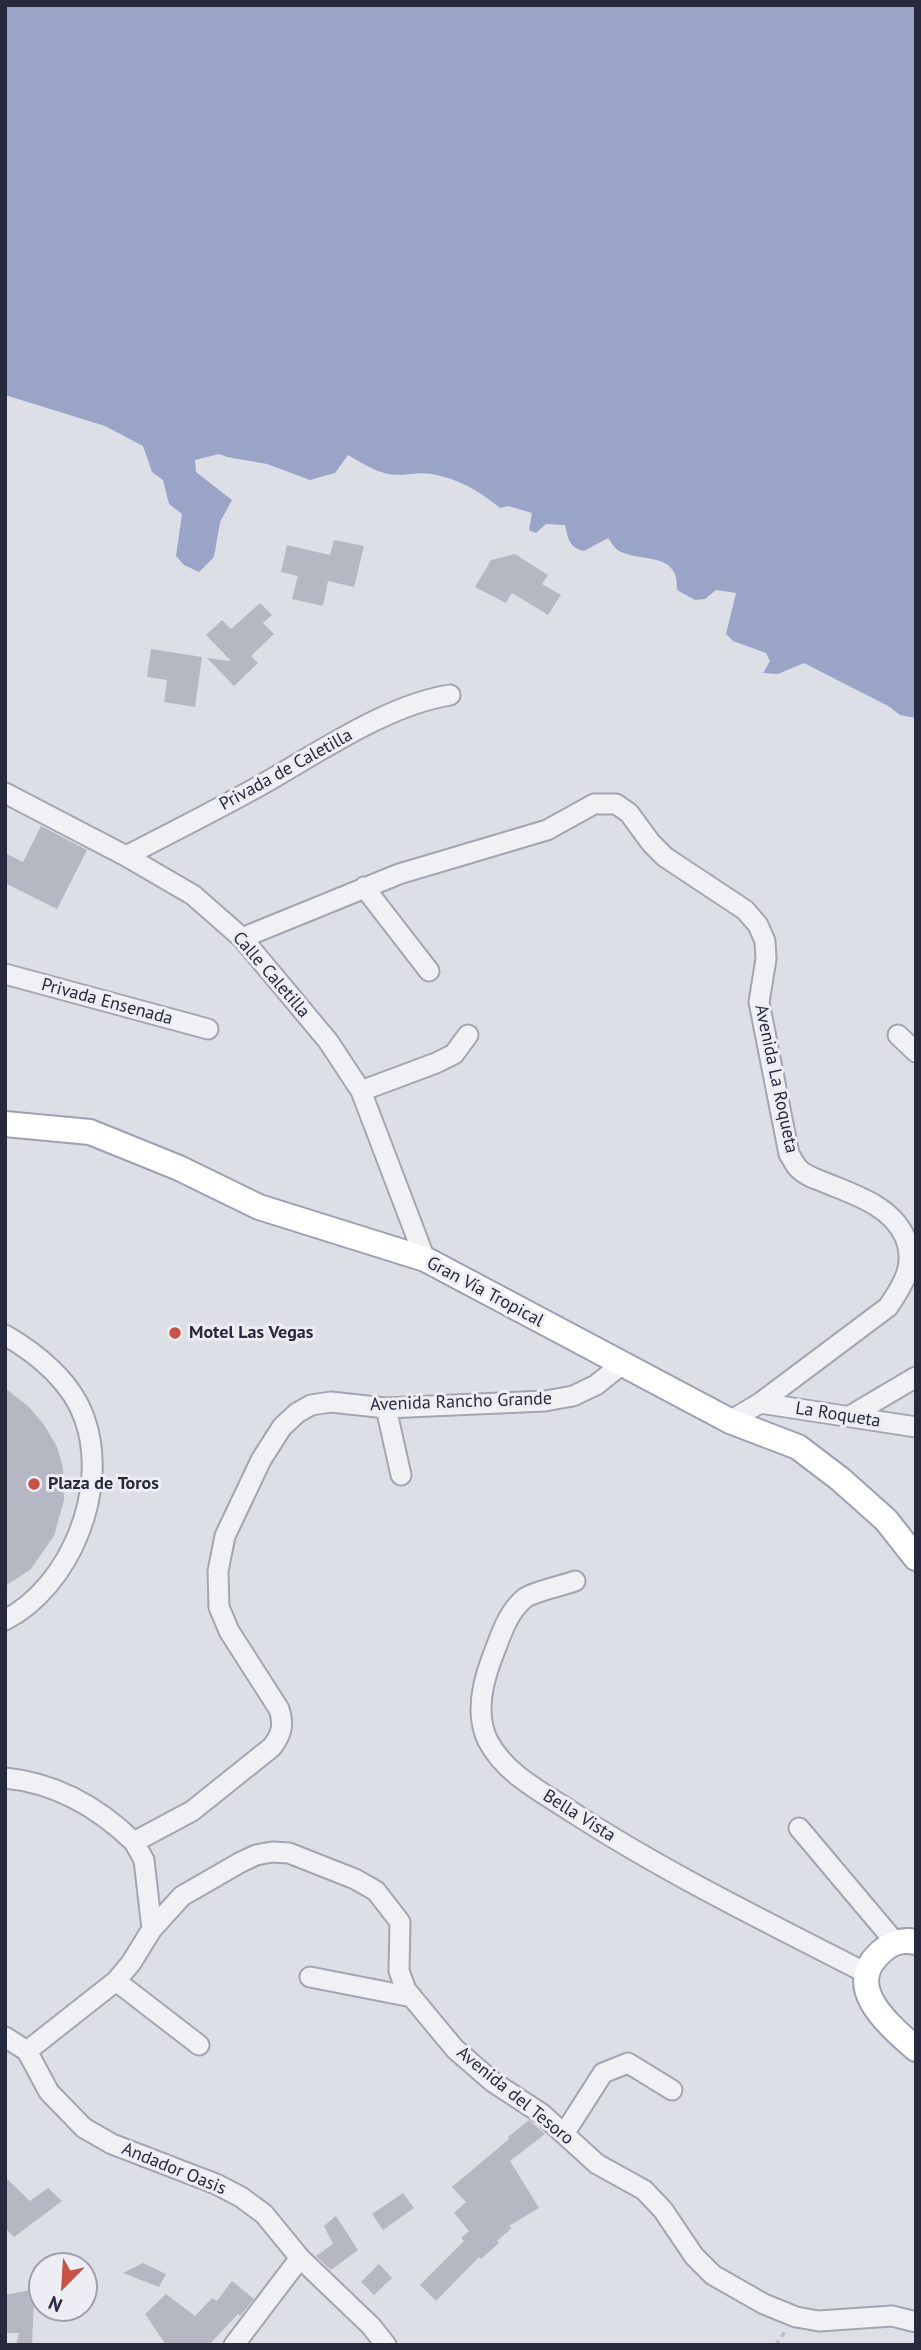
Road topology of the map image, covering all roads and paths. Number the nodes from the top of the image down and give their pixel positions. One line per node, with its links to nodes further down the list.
1 (450, 695): 3 (street, Privada de Caletilla)
2 (5, 793): 3 (street, Calle Caletilla)
3 (126, 856): 5 (street, Calle Caletilla)
4 (364, 887): 5 (street, Avenida La Roqueta); 6 (street); 18 (street, Avenida La Roqueta)
5 (242, 938): 12 (street, Calle Caletilla)
6 (429, 971)
7 (5, 974): 8 (street, Privada Ensenada)
8 (208, 1029)
9 (468, 1035): 12 (street)
10 (898, 1035): 11 (street)
11 (916, 1052)
12 (361, 1091): 14 (street, Calle Caletilla)
13 (5, 1124): 14 (main road, Gran Vía Tropical)
14 (425, 1259): 16 (main road, Gran Vía Tropical)
15 (5, 1335): 26 (street)
16 (621, 1364): 19 (street, Avenida Rancho Grande); 21 (main road, Gran Vía Tropical)
17 (916, 1377): 20 (street)
18 (760, 1403): 20 (street, La Roqueta); 21 (street, Avenida La Roqueta)
19 (386, 1408): 23 (street); 29 (street, Avenida Rancho Grande)
20 (850, 1416): 22 (street, La Roqueta)
21 (730, 1422): 24 (main road, Gran Vía Tropical)
22 (916, 1427)
23 (401, 1475)
24 (916, 1558)
25 (575, 1581): 32 (street, Bella Vista)
26 (5, 1620)
27 (5, 1778): 29 (street)
28 (799, 1828): 31 (street)
29 (134, 1842): 30 (street)
30 (152, 1929): 34 (street, Avenida del Tesoro); 35 (street, Avenida del Tesoro)
31 (905, 1942): 32 (main road)
32 (866, 1973): 38 (main road)
33 (310, 1977): 35 (street)
34 (117, 1981): 37 (street); 39 (street, Avenida del Tesoro)
35 (412, 1997): 41 (street, Avenida del Tesoro)
36 (5, 2037): 39 (street)
37 (200, 2045)
38 (916, 2049)
39 (27, 2051): 42 (street, Andador Oasis)
40 (671, 2090): 41 (street)
41 (564, 2134): 43 (street, Avenida del Tesoro)
42 (300, 2258): 44 (street); 45 (street, Andador Oasis)
43 (916, 2322)
44 (234, 2345)
45 (386, 2345)

